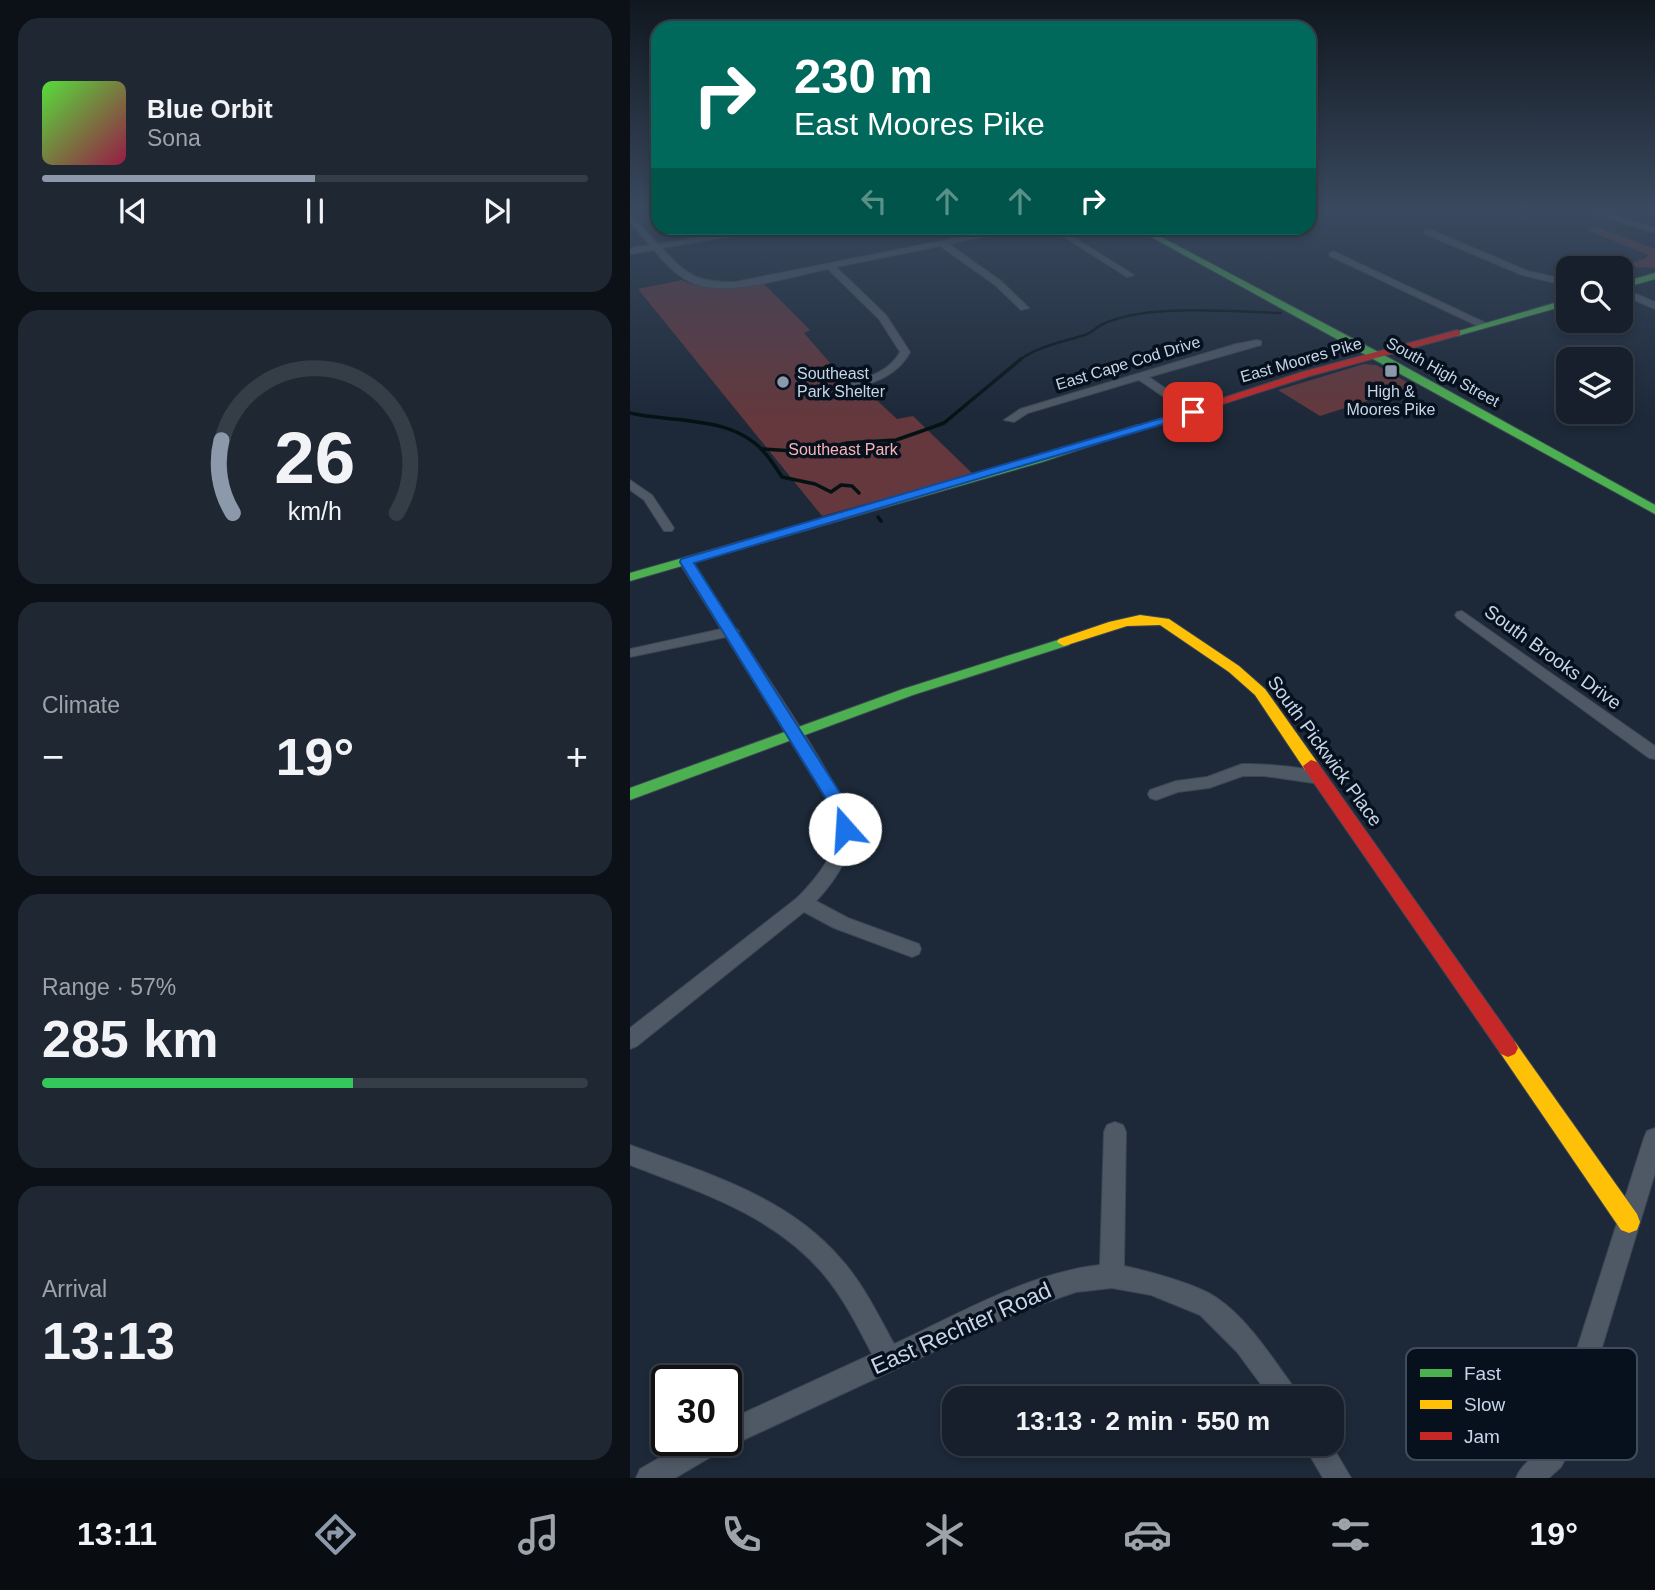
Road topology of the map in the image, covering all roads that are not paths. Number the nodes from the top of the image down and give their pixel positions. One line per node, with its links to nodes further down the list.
1 (693, 280): 2 (street)
2 (760, 280)
3 (844, 280): 15 (street)
4 (994, 280): 10 (street)
5 (1236, 280): 13 (street, South High Street)
6 (1388, 280): 11 (street)
7 (1633, 295): 9 (street)
8 (1556, 305): 11 (street, East Moores Pike)
9 (1655, 306)
10 (1024, 308)
11 (1485, 326): 13 (street, East Moores Pike)
12 (1257, 343): 14 (street, East Cape Cod Drive)
13 (1378, 356): 16 (street, East Moores Pike); 19 (street, South High Street)
14 (1142, 377): 16 (street); 17 (street, East Cape Cod Drive)
15 (837, 390)
16 (1193, 412): 21 (street, East Moores Pike)
17 (1010, 420)
18 (630, 484): 20 (street)
19 (1655, 510)
20 (668, 528)
21 (686, 562): 22 (street, East Moores Pike); 24 (street)
22 (630, 577)
23 (1462, 615): 27 (street, South Brooks Drive)
24 (732, 631): 25 (street); 26 (street)
25 (630, 653)
26 (795, 732): 28 (street, South Pickwick Place); 29 (street, South Pickwick Place); 31 (street)
27 (1655, 754)
28 (1320, 778): 30 (street); 37 (street, South Pickwick Place)
29 (630, 794)
30 (1156, 794)
31 (803, 903): 32 (street); 33 (street)
32 (912, 949)
33 (630, 1040)
34 (1115, 1132): 38 (street)
35 (1655, 1138): 37 (street)
36 (630, 1155): 40 (street)
37 (1629, 1222): 39 (street)
38 (1112, 1276): 40 (street, East Rechter Road); 41 (street, East Rechter Road)
39 (1590, 1348)
40 (888, 1359): 42 (street, East Rechter Road)
41 (1277, 1386)
42 (742, 1427)
43 (688, 1456): 46 (street)
44 (1324, 1456): 47 (street)
45 (1550, 1460): 48 (street)
46 (649, 1478)
47 (1338, 1478)
48 (1529, 1478)

